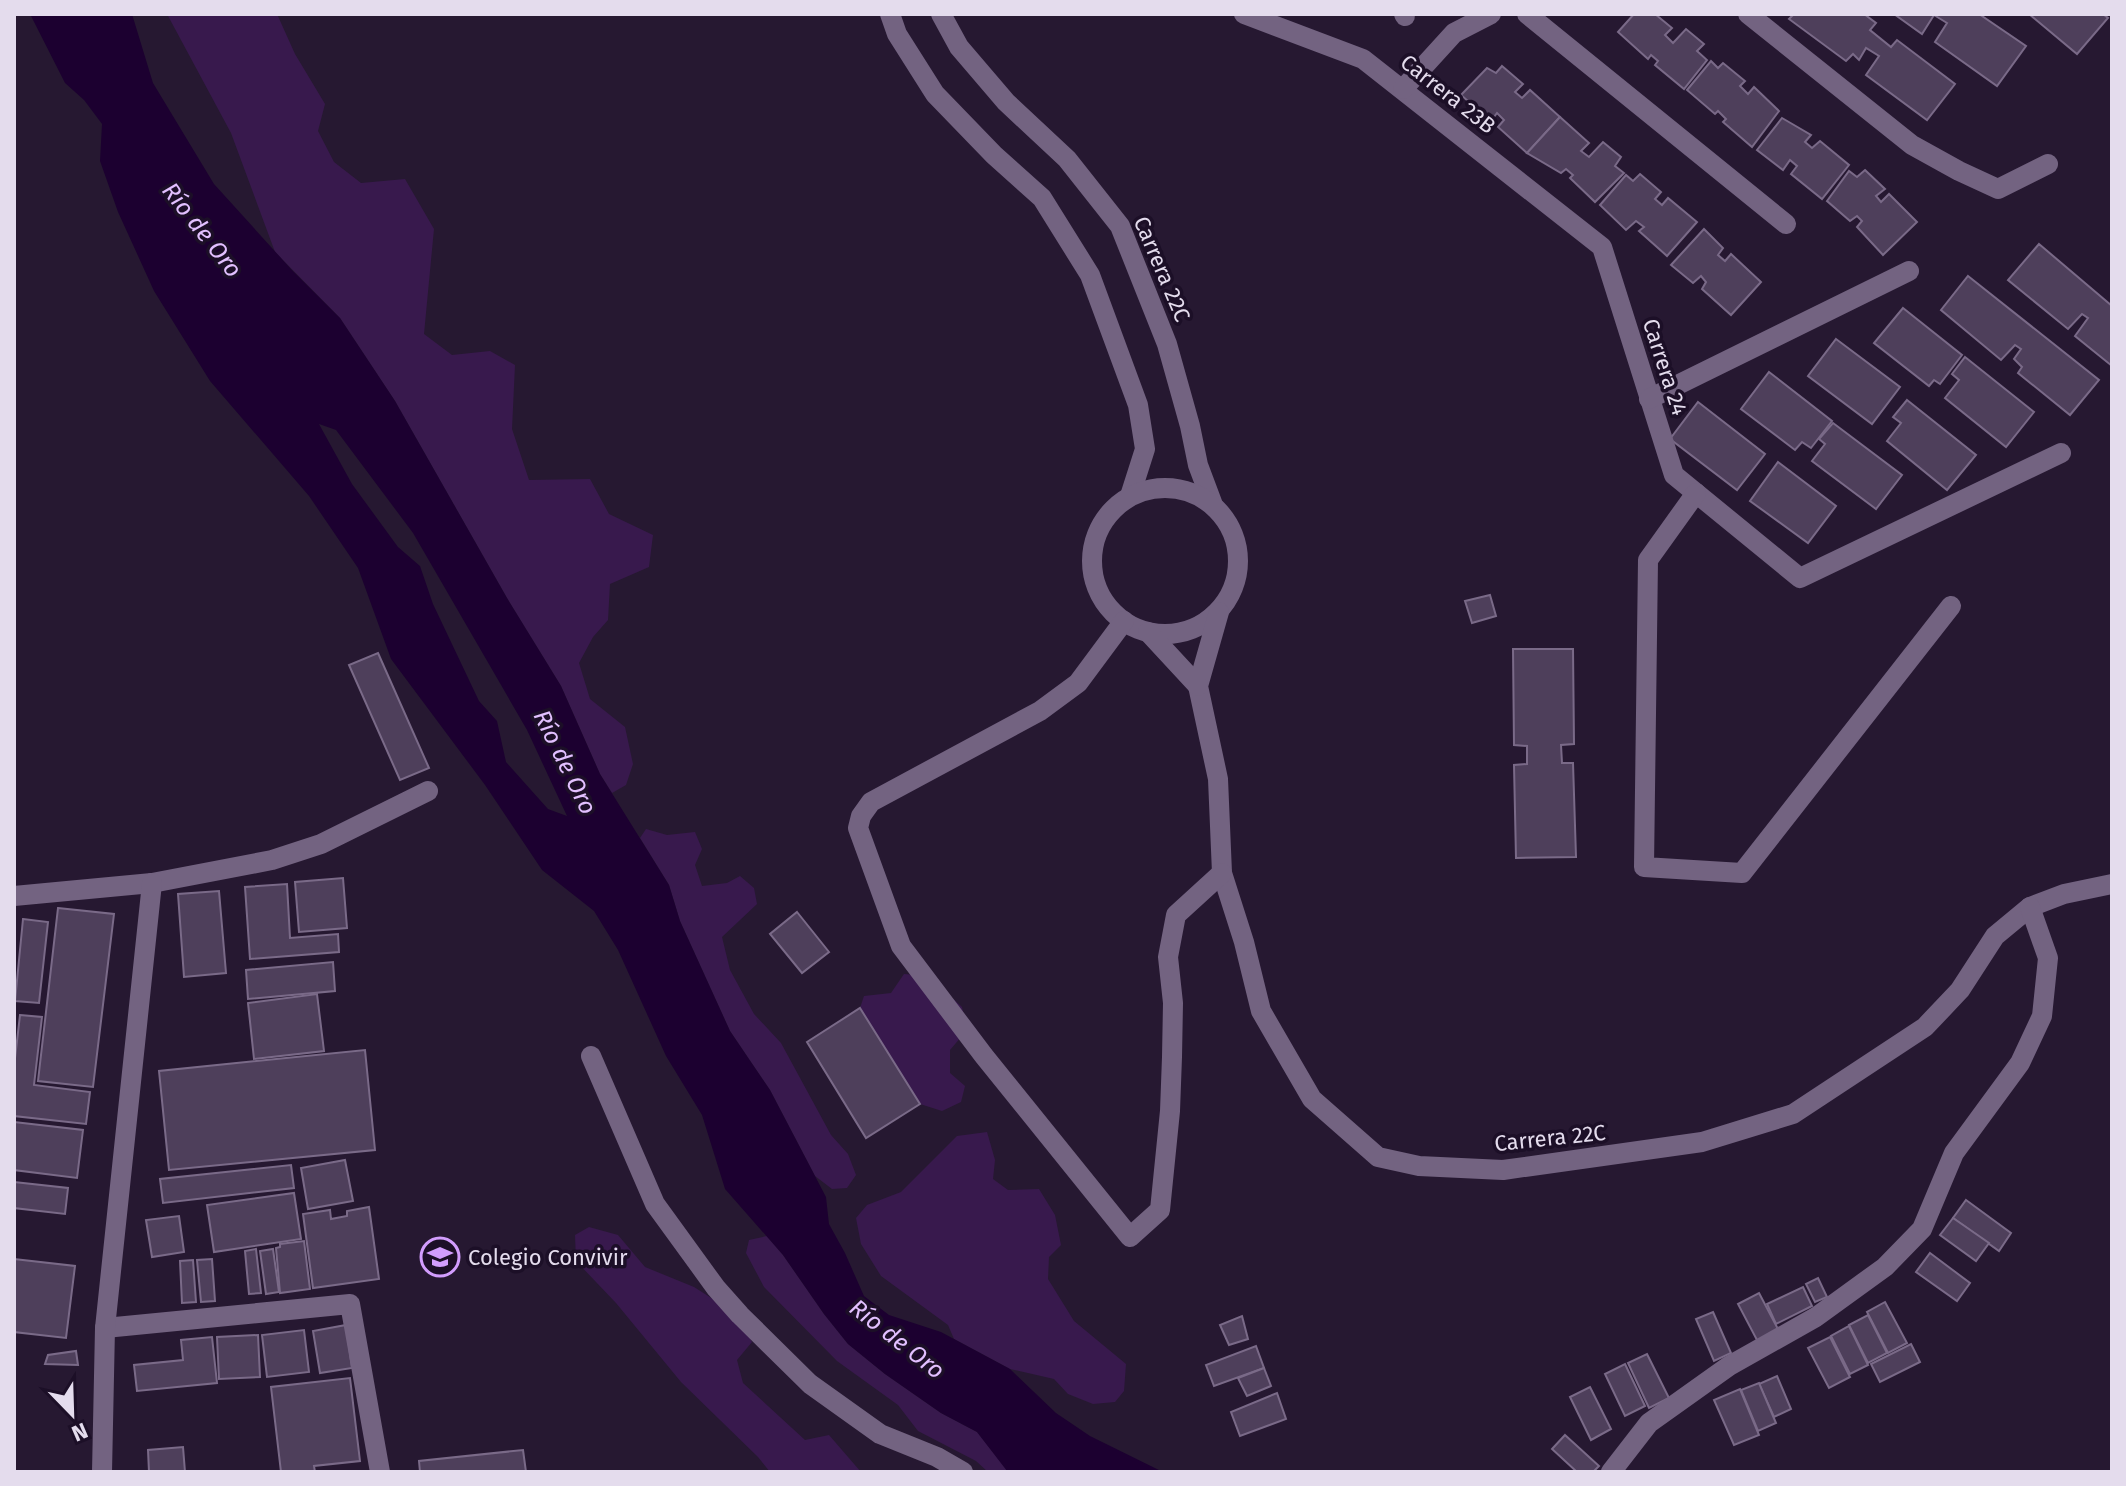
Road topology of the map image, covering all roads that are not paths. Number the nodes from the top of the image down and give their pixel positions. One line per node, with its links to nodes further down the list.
1 (890, 14): 15 (street)
2 (941, 14): 16 (street, Carrera 22C)
3 (1244, 14): 7 (street, Carrera 23B)
4 (1491, 14): 7 (street)
5 (1527, 14): 9 (street)
6 (1748, 14): 8 (street)
7 (1403, 89): 10 (street, Carrera 23B)
8 (2048, 164)
9 (1786, 224)
10 (1602, 247): 12 (street, Carrera 24)
11 (1909, 271): 12 (street)
12 (1649, 399): 14 (street, Carrera 24)
13 (2061, 453): 14 (street, Carrera 24)
14 (1696, 493): 17 (street)
15 (1130, 496): 16 (street); 19 (street)
16 (1213, 505): 18 (street)
17 (1951, 606)
18 (1219, 612): 20 (street); 21 (street, Carrera 22C)
19 (1124, 621): 20 (street); 23 (street)
20 (1148, 632): 21 (street)
21 (1198, 686): 23 (street, Carrera 22C)
22 (428, 791): 24 (street)
23 (1222, 873): 27 (street, Carrera 22C)
24 (152, 883): 26 (street); 29 (street)
25 (2112, 884): 27 (street, Carrera 22C)
26 (14, 896)
27 (2030, 907): 33 (street)
28 (591, 1056): 32 (street)
29 (105, 1328): 30 (street); 31 (street)
30 (102, 1472)
31 (380, 1472)
32 (963, 1472)
33 (1611, 1472)

